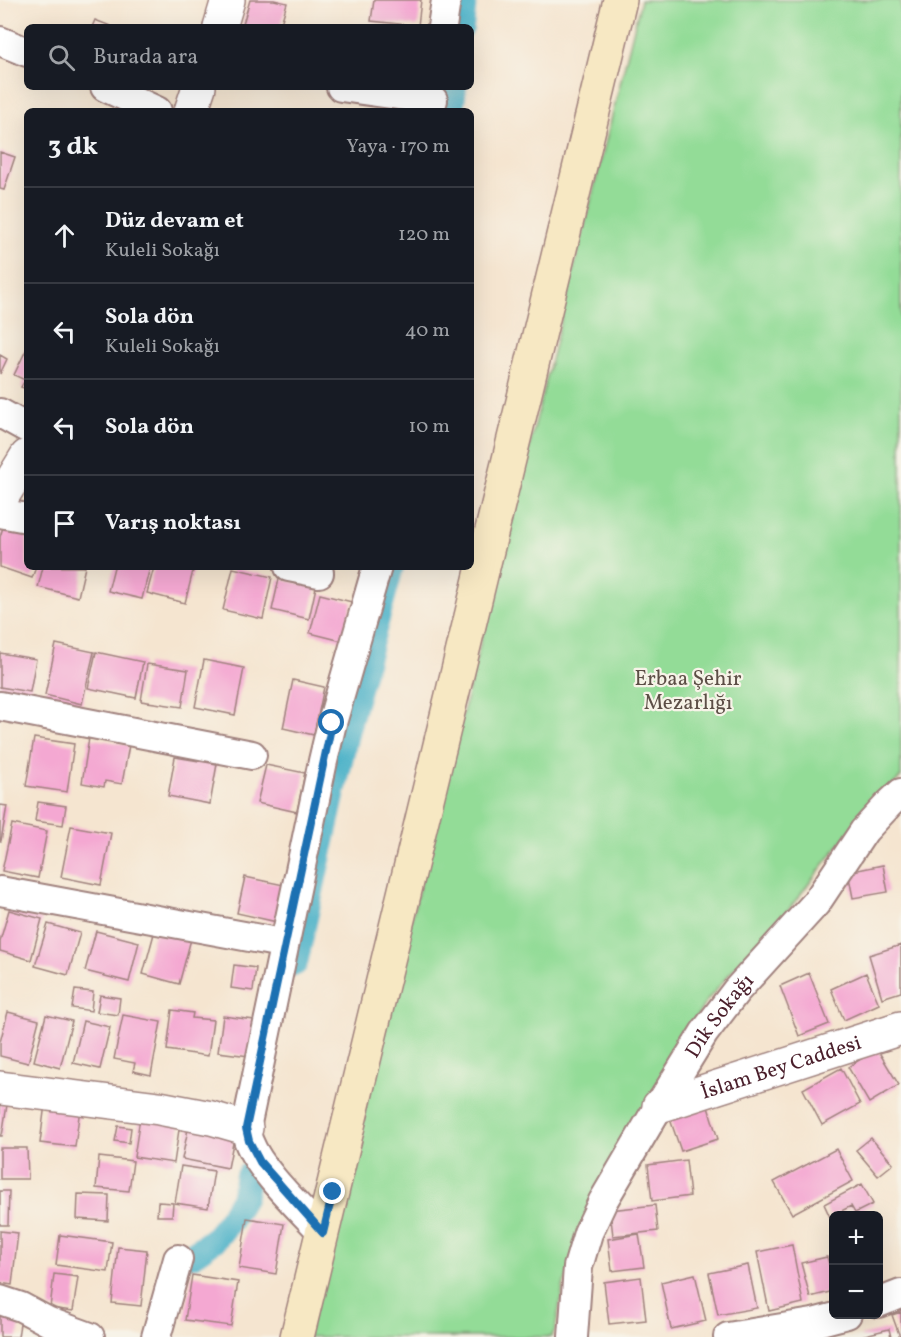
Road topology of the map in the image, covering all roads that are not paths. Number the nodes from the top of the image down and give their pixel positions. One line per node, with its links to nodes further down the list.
1 (228, 0): 4 (street)
2 (446, 0): 5 (street)
3 (620, 0): 32 (main road)
4 (221, 24)
5 (442, 24)
6 (0, 41): 7 (street)
7 (24, 51)
8 (112, 90): 12 (street)
9 (198, 90): 13 (street)
10 (364, 90): 11 (street)
11 (433, 99)
12 (150, 108)
13 (191, 108)
14 (0, 413): 15 (street)
15 (24, 426)
16 (24, 461): 17 (street)
17 (0, 500)
18 (0, 513): 19 (street)
19 (24, 517)
20 (304, 570): 22 (street)
21 (376, 570): 31 (street)
22 (319, 573)
23 (0, 706): 24 (street)
24 (252, 755)
25 (901, 793): 30 (street, Dik Sokağı)
26 (0, 891): 27 (street)
27 (271, 941)
28 (901, 1028): 30 (street, İslam Bey Caddesi)
29 (0, 1088): 31 (street)
30 (659, 1106): 41 (street, Dik Sokağı)
31 (246, 1128): 32 (street)
32 (323, 1233): 40 (main road)
33 (178, 1259): 39 (street)
34 (901, 1294): 36 (street)
35 (0, 1300): 38 (street)
36 (883, 1301)
37 (829, 1319): 42 (street)
38 (90, 1337)
39 (156, 1337)
40 (297, 1337)
41 (573, 1337)
42 (728, 1337)

